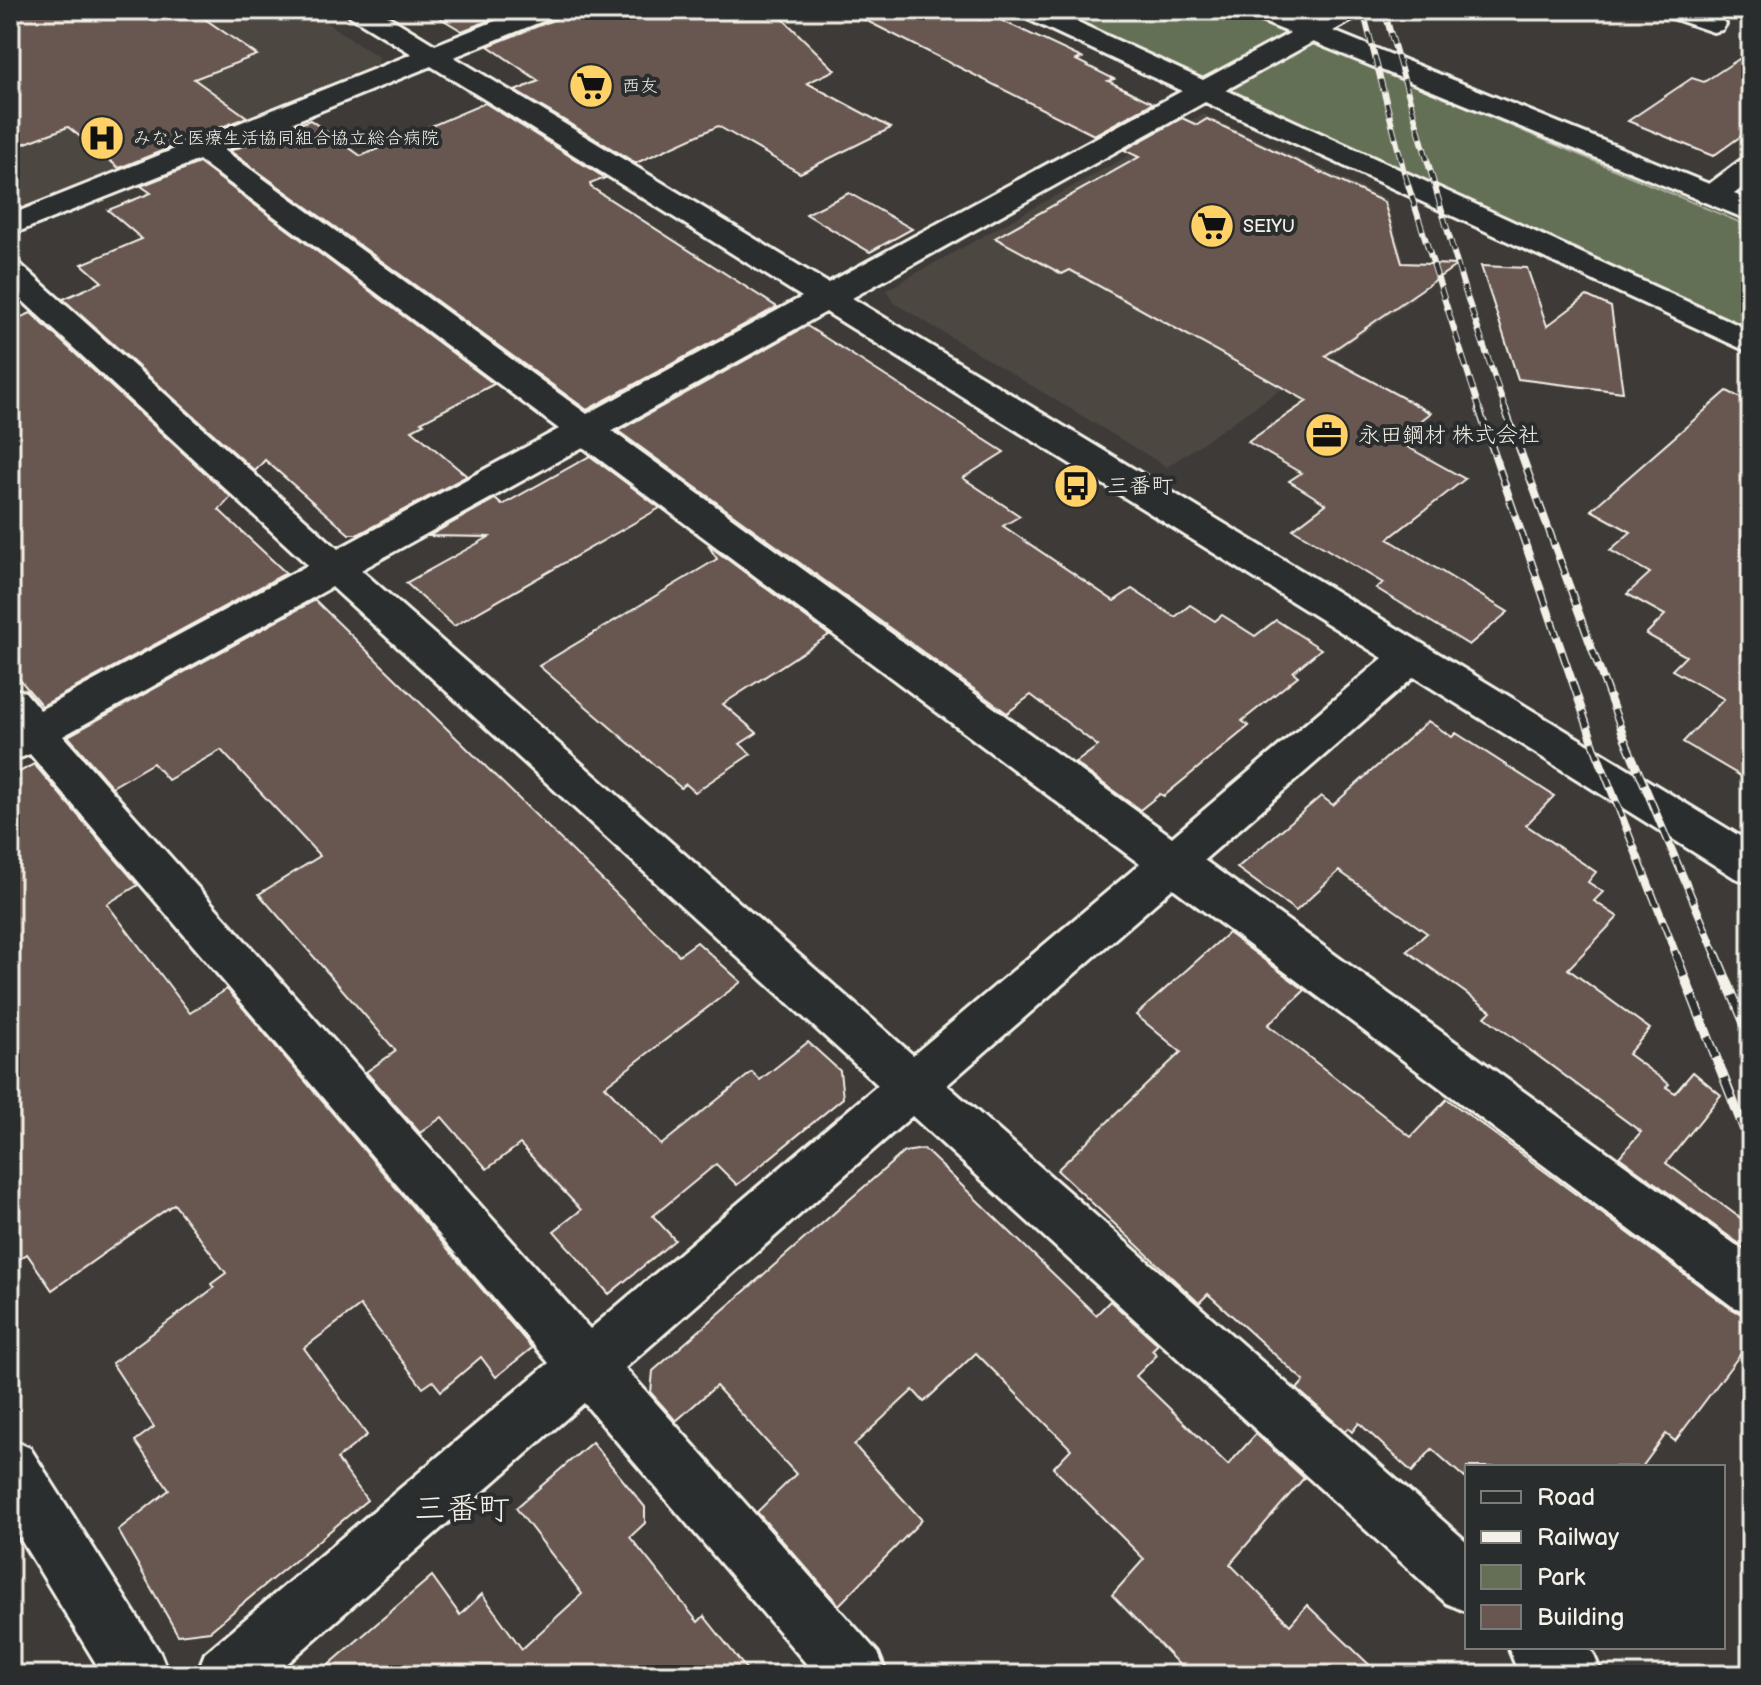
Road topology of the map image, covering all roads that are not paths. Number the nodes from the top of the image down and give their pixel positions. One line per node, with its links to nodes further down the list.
1 (359, 10): 9 (street)
2 (546, 10): 9 (street)
3 (1030, 10): 10 (street)
4 (1258, 10): 8 (street)
5 (1351, 10): 8 (street)
6 (1675, 10): 7 (street)
7 (1713, 24)
8 (1310, 32): 10 (street); 13 (street)
9 (433, 56): 11 (street); 17 (street)
10 (1204, 90): 17 (street); 18 (street)
11 (203, 149): 15 (street); 19 (street)
12 (1751, 166): 13 (street)
13 (1713, 196): 14 (street)
14 (1751, 212)
15 (10, 226)
16 (10, 272): 20 (street)
17 (826, 298): 19 (street); 21 (street)
18 (1751, 343)
19 (585, 431): 20 (street); 23 (street)
20 (335, 568): 22 (street); 25 (street)
21 (1411, 657): 23 (street); 24 (street)
22 (18, 727): 27 (street)
23 (1172, 863): 25 (street); 26 (street)
24 (1751, 865)
25 (913, 1086): 27 (street); 29 (street)
26 (1751, 1288)
27 (586, 1366): 32 (street); 33 (street)
28 (10, 1468): 31 (street)
29 (1465, 1580)
30 (1541, 1649): 34 (street)
31 (138, 1675)
32 (227, 1675)
33 (856, 1675)
34 (1571, 1675)

